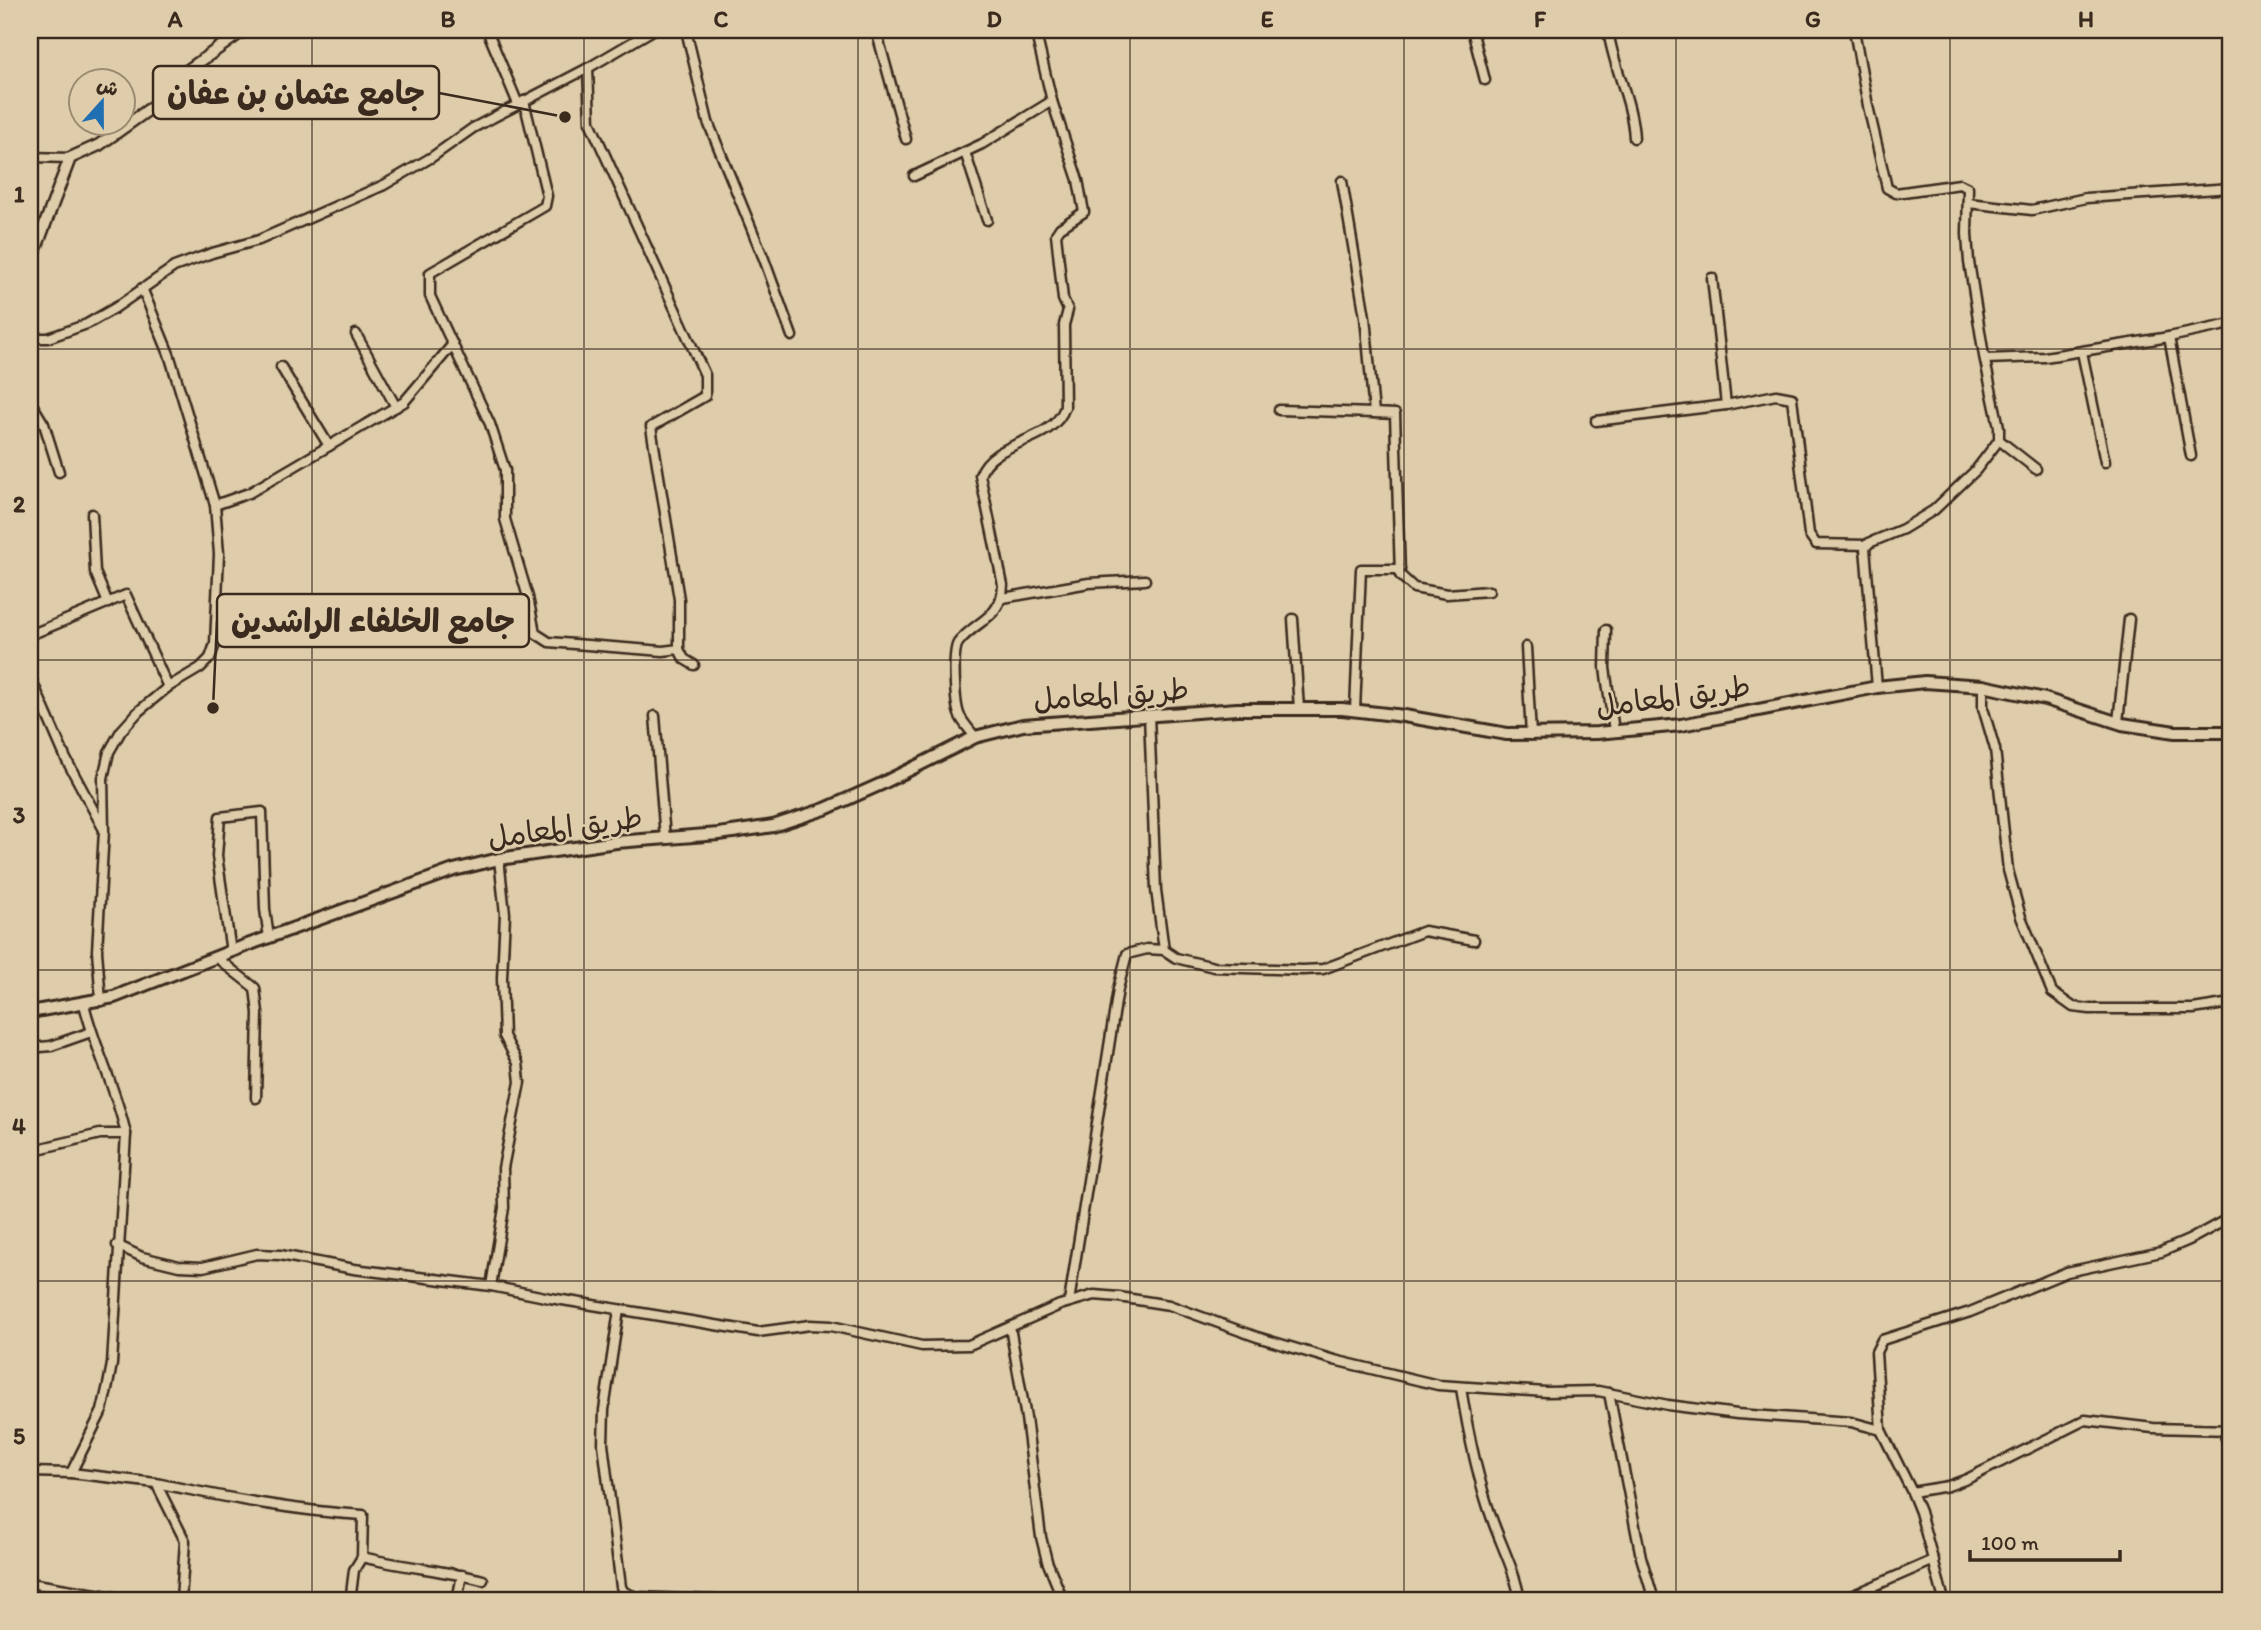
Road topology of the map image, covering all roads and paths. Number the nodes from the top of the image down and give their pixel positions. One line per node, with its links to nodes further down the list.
1 (244, 30): 18 (street)
2 (487, 30): 13 (street)
3 (653, 30): 10 (street)
4 (686, 30): 29 (street)
5 (876, 30): 15 (street)
6 (1035, 30): 12 (street)
7 (1472, 30): 11 (street)
8 (1608, 30): 14 (street)
9 (1854, 30): 22 (street)
10 (588, 68): 13 (street); 61 (street)
11 (1485, 80)
12 (1052, 101): 16 (street); 54 (street)
13 (521, 103): 26 (street); 32 (street)
14 (1634, 138)
15 (905, 139)
16 (965, 152): 19 (street); 23 (street)
17 (31, 155): 18 (street)
18 (70, 158): 24 (street)
19 (914, 176)
20 (1342, 181): 40 (street)
21 (2231, 188): 22 (street)
22 (1968, 203): 34 (street)
23 (987, 220)
24 (30, 264)
25 (1712, 278): 37 (street)
26 (142, 288): 31 (street); 48 (street)
27 (2231, 324): 30 (street)
28 (356, 334): 38 (street)
29 (792, 336)
30 (2169, 337): 33 (street); 44 (street)
31 (30, 338)
32 (453, 344): 38 (street); 61 (street)
33 (2082, 352): 34 (street); 45 (street)
34 (1985, 359): 42 (street)
35 (281, 368): 43 (street)
36 (30, 401): 47 (street)
37 (1726, 405): 41 (street); 50 (street)
38 (396, 407): 43 (street)
39 (1279, 410): 40 (street)
40 (1374, 413): 51 (street)
41 (1596, 421)
42 (1999, 440): 46 (street); 50 (street)
43 (329, 446): 48 (street)
44 (2191, 456)
45 (2105, 462)
46 (2036, 469)
47 (59, 472)
48 (215, 505): 65 (street)
49 (92, 514): 55 (street)
50 (1867, 545): 66 (street)
51 (1400, 569): 53 (street); 68 (street)
52 (1145, 580): 54 (street)
53 (1489, 592)
54 (1003, 598): 75 (street)
55 (108, 603): 59 (street); 65 (street)
56 (1293, 619): 67 (street)
57 (2129, 619): 71 (street)
58 (1606, 630): 72 (street)
59 (30, 635)
60 (1526, 647): 74 (street)
61 (679, 649): 62 (street)
62 (694, 665)
63 (30, 676): 76 (street)
64 (1983, 686): 66 (main road, طريق المعامل); 71 (main road, طريق المعامل); 85 (street)
65 (168, 687): 76 (street)
66 (1877, 687): 72 (main road, طريق المعامل)
67 (1299, 709): 68 (main road, طريق المعامل); 69 (main road, طريق المعامل)
68 (1355, 710): 74 (main road, طريق المعامل)
69 (1149, 715): 75 (main road, طريق المعامل); 81 (street)
70 (655, 716): 77 (street)
71 (2118, 722): 73 (main road, طريق المعامل)
72 (1614, 731): 74 (main road, طريق المعامل)
73 (2231, 732)
74 (1531, 735)
75 (975, 737): 77 (main road, طريق المعامل)
76 (104, 831): 84 (street)
77 (665, 838): 78 (main road, طريق المعامل)
78 (499, 859): 79 (main road, طريق المعامل); 95 (street)
79 (269, 938): 82 (main road, طريق المعامل); 82 (street)
80 (1474, 940): 81 (street)
81 (1164, 950): 96 (street)
82 (231, 952): 83 (main road, طريق المعامل)
83 (217, 958): 84 (main road, طريق المعامل); 90 (street)
84 (101, 1001): 86 (main road, طريق المعامل)
85 (2231, 1003)
86 (85, 1004): 87 (main road, طريق المعامل); 88 (street)
87 (30, 1012)
88 (91, 1032): 89 (street); 91 (street)
89 (30, 1048)
90 (256, 1098)
91 (127, 1134): 92 (street); 94 (street)
92 (30, 1151)
93 (2231, 1217): 101 (street)
94 (117, 1245): 95 (street); 105 (street)
95 (491, 1286): 97 (street)
96 (1069, 1302): 98 (street); 99 (street)
97 (619, 1310): 98 (street); 117 (street)
98 (1010, 1327): 118 (street)
99 (1461, 1388): 100 (street); 119 (street)
100 (1609, 1393): 101 (street); 120 (street)
101 (1881, 1430): 107 (street)
102 (2227, 1430): 103 (street); 107 (street)
103 (2231, 1452)
104 (30, 1472): 105 (street)
105 (71, 1473): 106 (street)
106 (156, 1483): 108 (street); 115 (street)
107 (1912, 1492): 109 (street)
108 (362, 1557): 110 (street); 113 (street)
109 (1934, 1560): 121 (street); 122 (street)
110 (462, 1575): 111 (street); 116 (street)
111 (483, 1580)
112 (30, 1583): 114 (street)
113 (351, 1594)
114 (132, 1600)
115 (181, 1600)
116 (457, 1600)
117 (715, 1600)
118 (1063, 1600)
119 (1520, 1600)
120 (1654, 1600)
121 (1842, 1600)
122 (1944, 1600)

